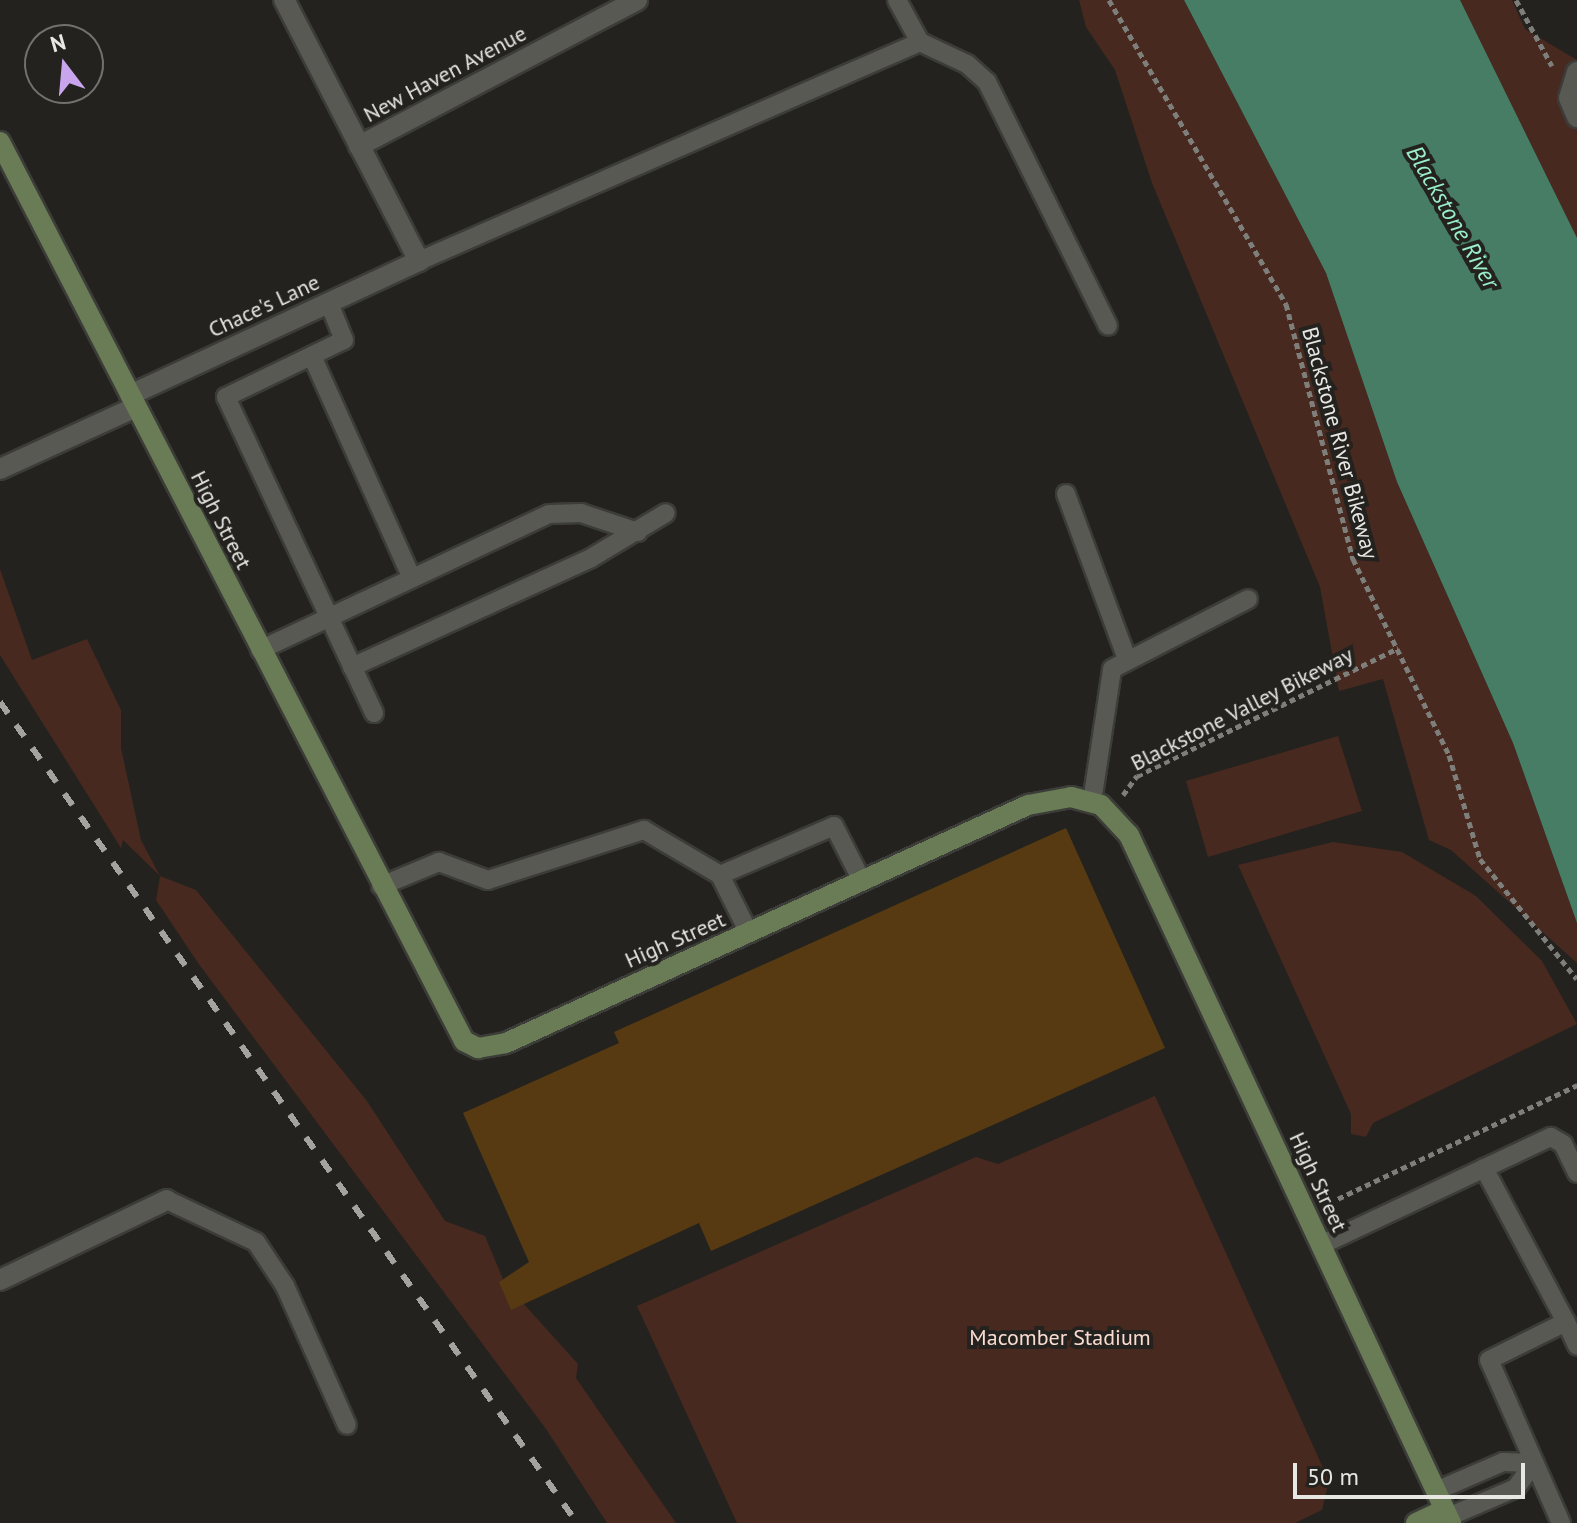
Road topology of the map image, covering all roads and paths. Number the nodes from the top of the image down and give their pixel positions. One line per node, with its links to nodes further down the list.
1 (284, 0): 10 (street)
2 (637, 0): 10 (street, New Haven Avenue)
3 (897, 0): 6 (lane)
4 (1109, 0): 23 (path, Blackstone River Bikeway)
5 (1516, 0): 8 (path)
6 (920, 42): 11 (lane); 13 (lane)
7 (1577, 72): 8 (street)
8 (1573, 108)
9 (0, 142): 15 (street, High Street)
10 (359, 146): 11 (street)
11 (419, 261): 12 (street, Chace's Lane)
12 (329, 303): 14 (lane); 15 (street, Chace's Lane)
13 (1108, 326)
14 (312, 356): 20 (lane); 22 (lane)
15 (133, 401): 16 (street, Chace's Lane); 24 (street, High Street)
16 (0, 469)
17 (1066, 494): 25 (lane)
18 (666, 513): 19 (lane)
19 (638, 532): 20 (lane); 26 (lane)
20 (412, 578): 22 (lane)
21 (1248, 599): 25 (lane)
22 (329, 617): 24 (lane); 26 (lane)
23 (1398, 648): 28 (path, Blackstone Valley Bikeway); 33 (path, Blackstone River Bikeway)
24 (260, 650): 31 (street, High Street)
25 (1127, 659): 28 (lane)
26 (352, 667): 27 (lane)
27 (374, 713)
28 (1102, 806): 30 (street, High Street); 38 (street, High Street)
29 (720, 875): 30 (lane); 31 (lane); 32 (lane)
30 (862, 881): 32 (street, High Street)
31 (381, 886): 32 (street, High Street)
32 (749, 933)
33 (1577, 979)
34 (1577, 1085): 38 (path)
35 (1484, 1168): 36 (lane); 39 (lane); 41 (lane)
36 (1577, 1173)
37 (167, 1200): 40 (street); 43 (lane)
38 (1310, 1221): 39 (street, High Street)
39 (1321, 1245): 45 (street, High Street)
40 (0, 1280)
41 (1566, 1322): 42 (lane); 44 (lane)
42 (1577, 1346)
43 (347, 1425)
44 (1534, 1463): 45 (lane); 45 (lane); 47 (lane)
45 (1445, 1510): 46 (street)
46 (1416, 1523)
47 (1561, 1523)

